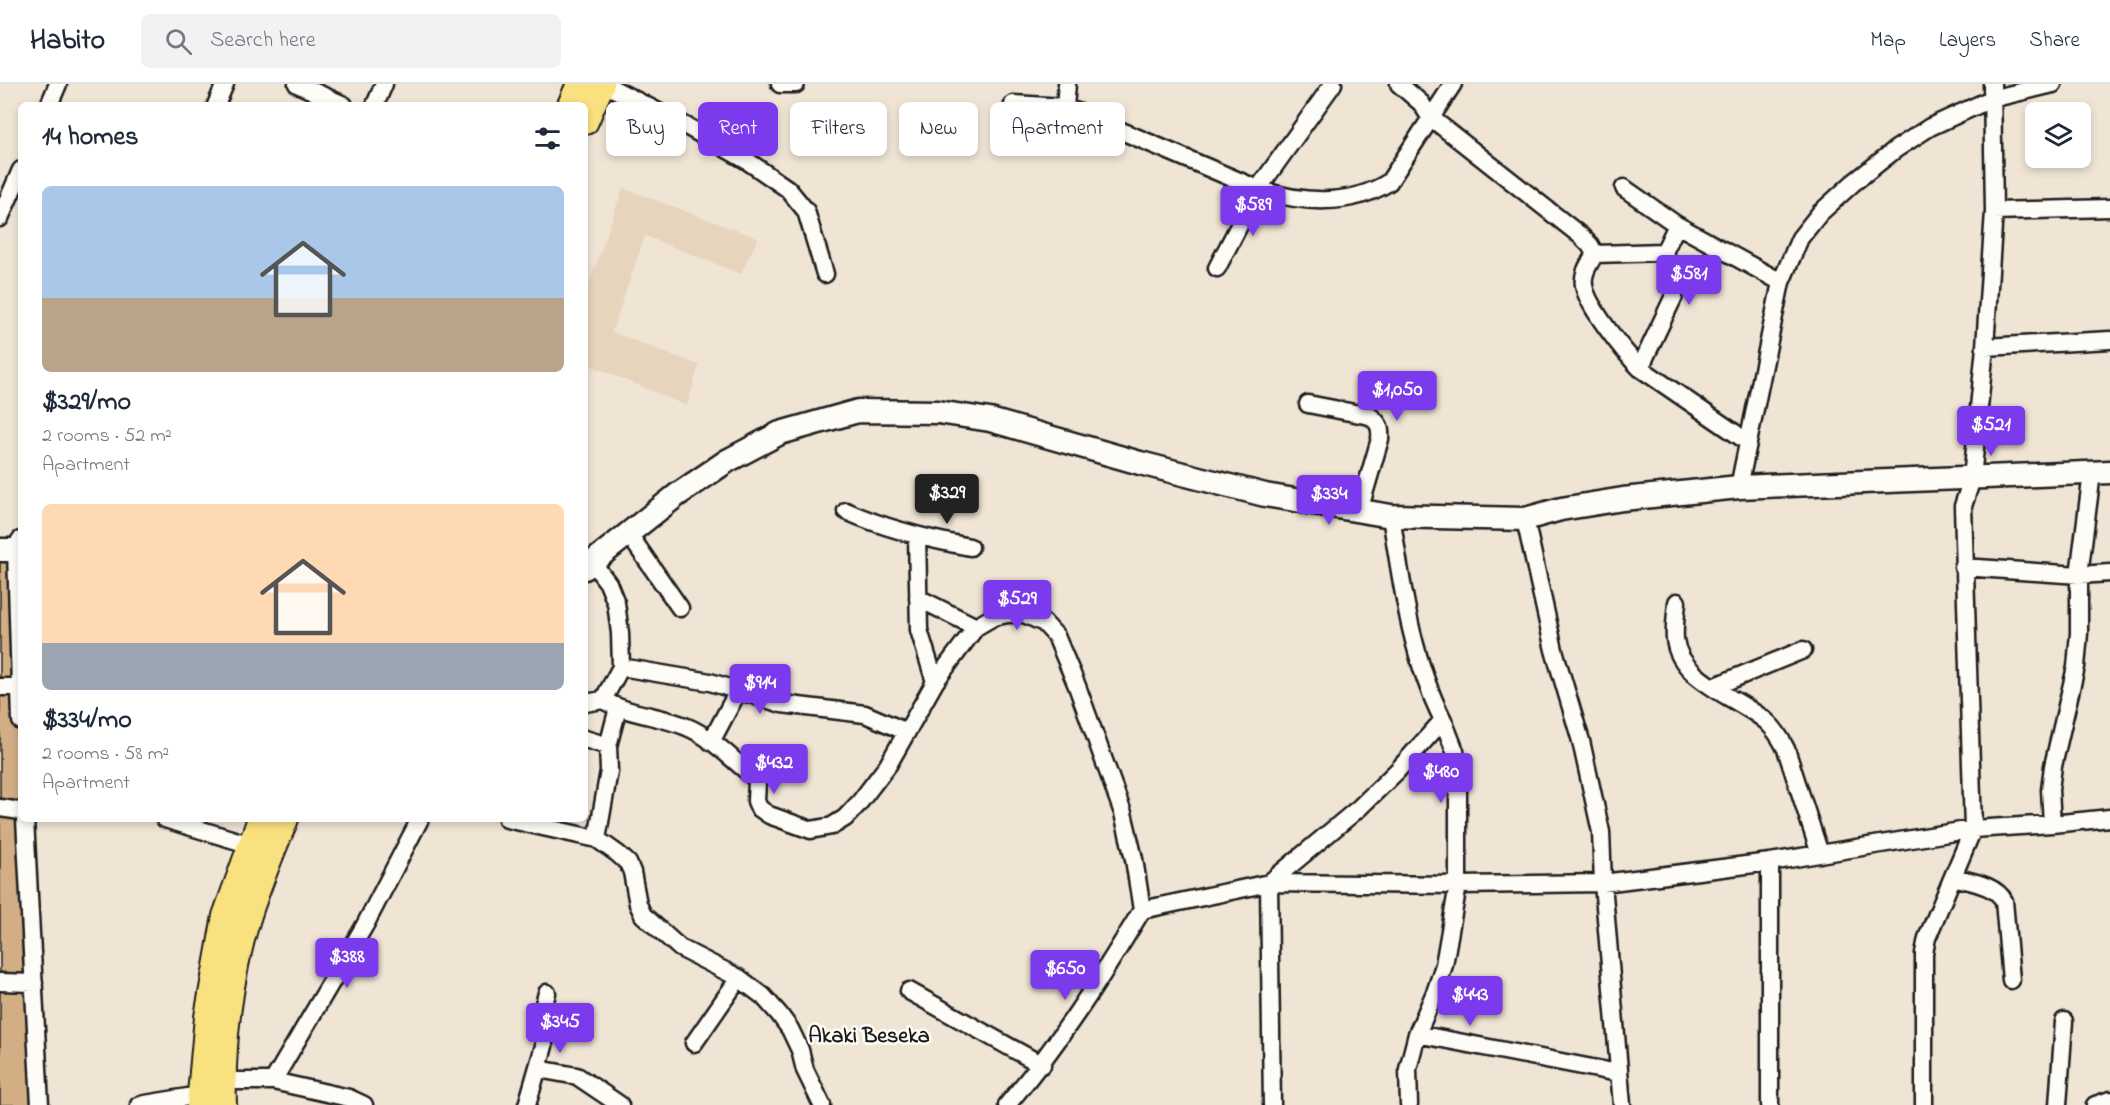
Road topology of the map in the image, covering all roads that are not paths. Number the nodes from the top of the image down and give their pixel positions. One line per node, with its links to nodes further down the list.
1 (58, 84): 15 (street)
2 (225, 84): 16 (street)
3 (297, 84): 17 (street)
4 (384, 84): 18 (street)
5 (580, 84): 19 (main road)
6 (602, 84): 21 (main road); 35 (street)
7 (780, 84): 8 (street)
8 (796, 84)
9 (1067, 84): 20 (street)
10 (1334, 84): 26 (street)
11 (1399, 84): 22 (street)
12 (1453, 84): 22 (street)
13 (2053, 84): 14 (street)
14 (1991, 92): 29 (street); 36 (street)
15 (50, 102)
16 (217, 102)
17 (337, 102)
18 (376, 102)
19 (572, 102)
20 (1065, 102)
21 (588, 114)
22 (1431, 117): 26 (street); 33 (street)
23 (1125, 132): 26 (street)
24 (18, 178): 27 (street)
25 (1624, 188): 31 (street)
26 (1258, 189): 34 (street)
27 (10, 201): 30 (street)
28 (2110, 208): 29 (street)
29 (1994, 211): 38 (street)
30 (0, 218)
31 (1677, 225): 32 (street); 36 (street)
32 (1664, 252): 33 (street); 39 (street)
33 (1594, 254): 39 (street)
34 (1217, 268)
35 (825, 274)
36 (1781, 282): 41 (street)
37 (2110, 340): 38 (street)
38 (1985, 347): 43 (street)
39 (1640, 368): 41 (street)
40 (1308, 404): 46 (street)
41 (1748, 442): 44 (street)
42 (2101, 473): 43 (main road); 56 (street)
43 (1972, 479): 44 (main road); 54 (street)
44 (1739, 487): 48 (main road)
45 (846, 511): 50 (street)
46 (1359, 511): 47 (main road); 49 (main road)
47 (1391, 516): 48 (main road); 71 (street)
48 (1525, 519): 93 (street)
49 (628, 533): 53 (main road); 59 (street)
50 (917, 536): 52 (street); 57 (street)
51 (15, 547): 61 (street)
52 (970, 547)
53 (588, 565): 63 (street)
54 (1963, 567): 56 (street); 86 (street)
55 (2110, 573): 56 (street)
56 (2079, 575): 85 (street)
57 (918, 598): 60 (street); 64 (street)
58 (1677, 602): 67 (street)
59 (680, 608)
60 (976, 627): 64 (street); 95 (street)
61 (18, 631)
62 (1803, 650): 67 (street)
63 (621, 667): 68 (street); 70 (street)
64 (935, 682): 72 (street)
65 (0, 687): 66 (street)
66 (18, 687)
67 (1713, 687): 89 (street)
68 (738, 691): 72 (street); 74 (street)
69 (588, 703): 70 (street)
70 (610, 704): 74 (street); 75 (street)
71 (1443, 720): 92 (street); 94 (street)
72 (907, 732): 74 (street)
73 (588, 740): 75 (street)
74 (711, 742)
75 (608, 746): 87 (street)
76 (0, 808): 77 (street)
77 (18, 811)
78 (2110, 818): 85 (street)
79 (26, 822): 99 (street)
80 (175, 822): 88 (street)
81 (260, 822): 88 (main road)
82 (284, 822): 109 (main road)
83 (418, 822): 108 (street)
84 (522, 822): 87 (street)
85 (2052, 824): 86 (street)
86 (1973, 829): 89 (street); 91 (street)
87 (597, 839): 96 (street)
88 (251, 844): 110 (main road)
89 (1820, 854): 90 (street)
90 (1770, 862): 93 (street); 122 (street)
91 (1954, 876): 97 (street); 123 (street)
92 (1269, 883): 94 (street); 95 (street); 119 (street)
93 (1603, 883): 94 (street); 107 (street)
94 (1458, 885): 103 (street)
95 (1142, 910): 105 (street)
96 (740, 978): 104 (street); 117 (street)
97 (2011, 980)
98 (0, 982): 99 (street)
99 (34, 983): 112 (street)
100 (909, 991): 105 (street)
101 (547, 993): 106 (street)
102 (2064, 1021): 124 (street)
103 (1417, 1034): 107 (street); 120 (street)
104 (694, 1043)
105 (1041, 1065): 118 (street)
106 (538, 1069): 115 (street); 116 (street)
107 (1618, 1072): 121 (street)
108 (273, 1081): 109 (street); 114 (street)
109 (223, 1093)
110 (200, 1100): 113 (street)
111 (2110, 1100): 125 (street)
112 (40, 1105)
113 (140, 1105)
114 (364, 1105)
115 (527, 1105)
116 (620, 1105)
117 (822, 1105)
118 (1007, 1105)
119 (1272, 1105)
120 (1409, 1105)
121 (1622, 1105)
122 (1770, 1105)
123 (1924, 1105)
124 (2058, 1105)
125 (2095, 1105)

